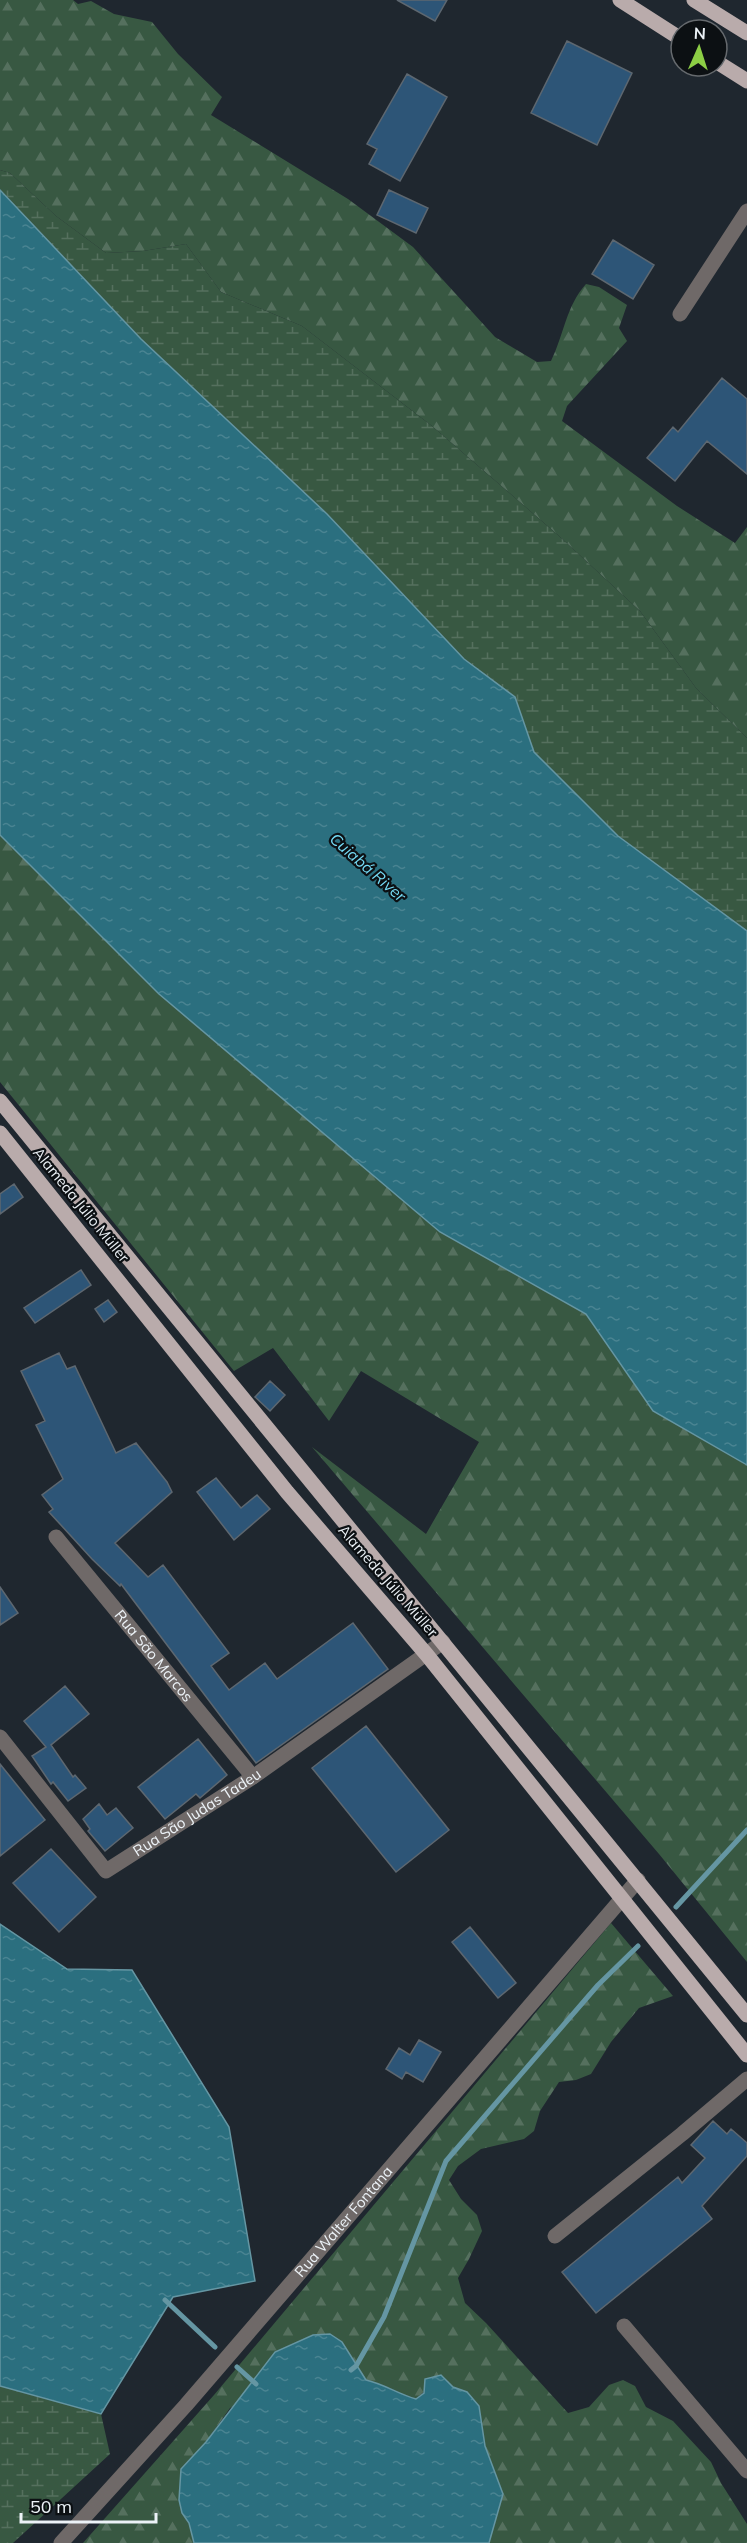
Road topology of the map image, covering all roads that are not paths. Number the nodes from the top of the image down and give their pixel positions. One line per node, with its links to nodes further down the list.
1 (620, 0): 3 (main road)
2 (694, 0): 4 (main road)
3 (669, 31)
4 (747, 33)
5 (729, 70): 6 (main road)
6 (747, 81)
7 (747, 211): 8 (street)
8 (680, 314)
9 (0, 1101): 12 (main road, Alameda Júlio Müller)
10 (0, 1132): 13 (main road, Alameda Júlio Müller)
11 (56, 1537): 15 (street, Rua São Marcos)
12 (443, 1642): 13 (street, Rua São Judas Tadeu); 16 (main road, Alameda Júlio Müller)
13 (427, 1655): 15 (street, Rua São Judas Tadeu); 17 (main road, Alameda Júlio Müller)
14 (0, 1737): 15 (street, Rua São Judas Tadeu)
15 (253, 1777)
16 (638, 1880): 17 (street, Rua Walter Fontana); 18 (main road, Alameda Júlio Müller)
17 (622, 1897): 19 (main road, Alameda Júlio Müller); 24 (street, Rua Walter Fontana)
18 (747, 2015)
19 (747, 2055)
20 (747, 2079): 21 (street)
21 (555, 2235)
22 (624, 2326): 23 (street)
23 (747, 2471)
24 (62, 2543)

